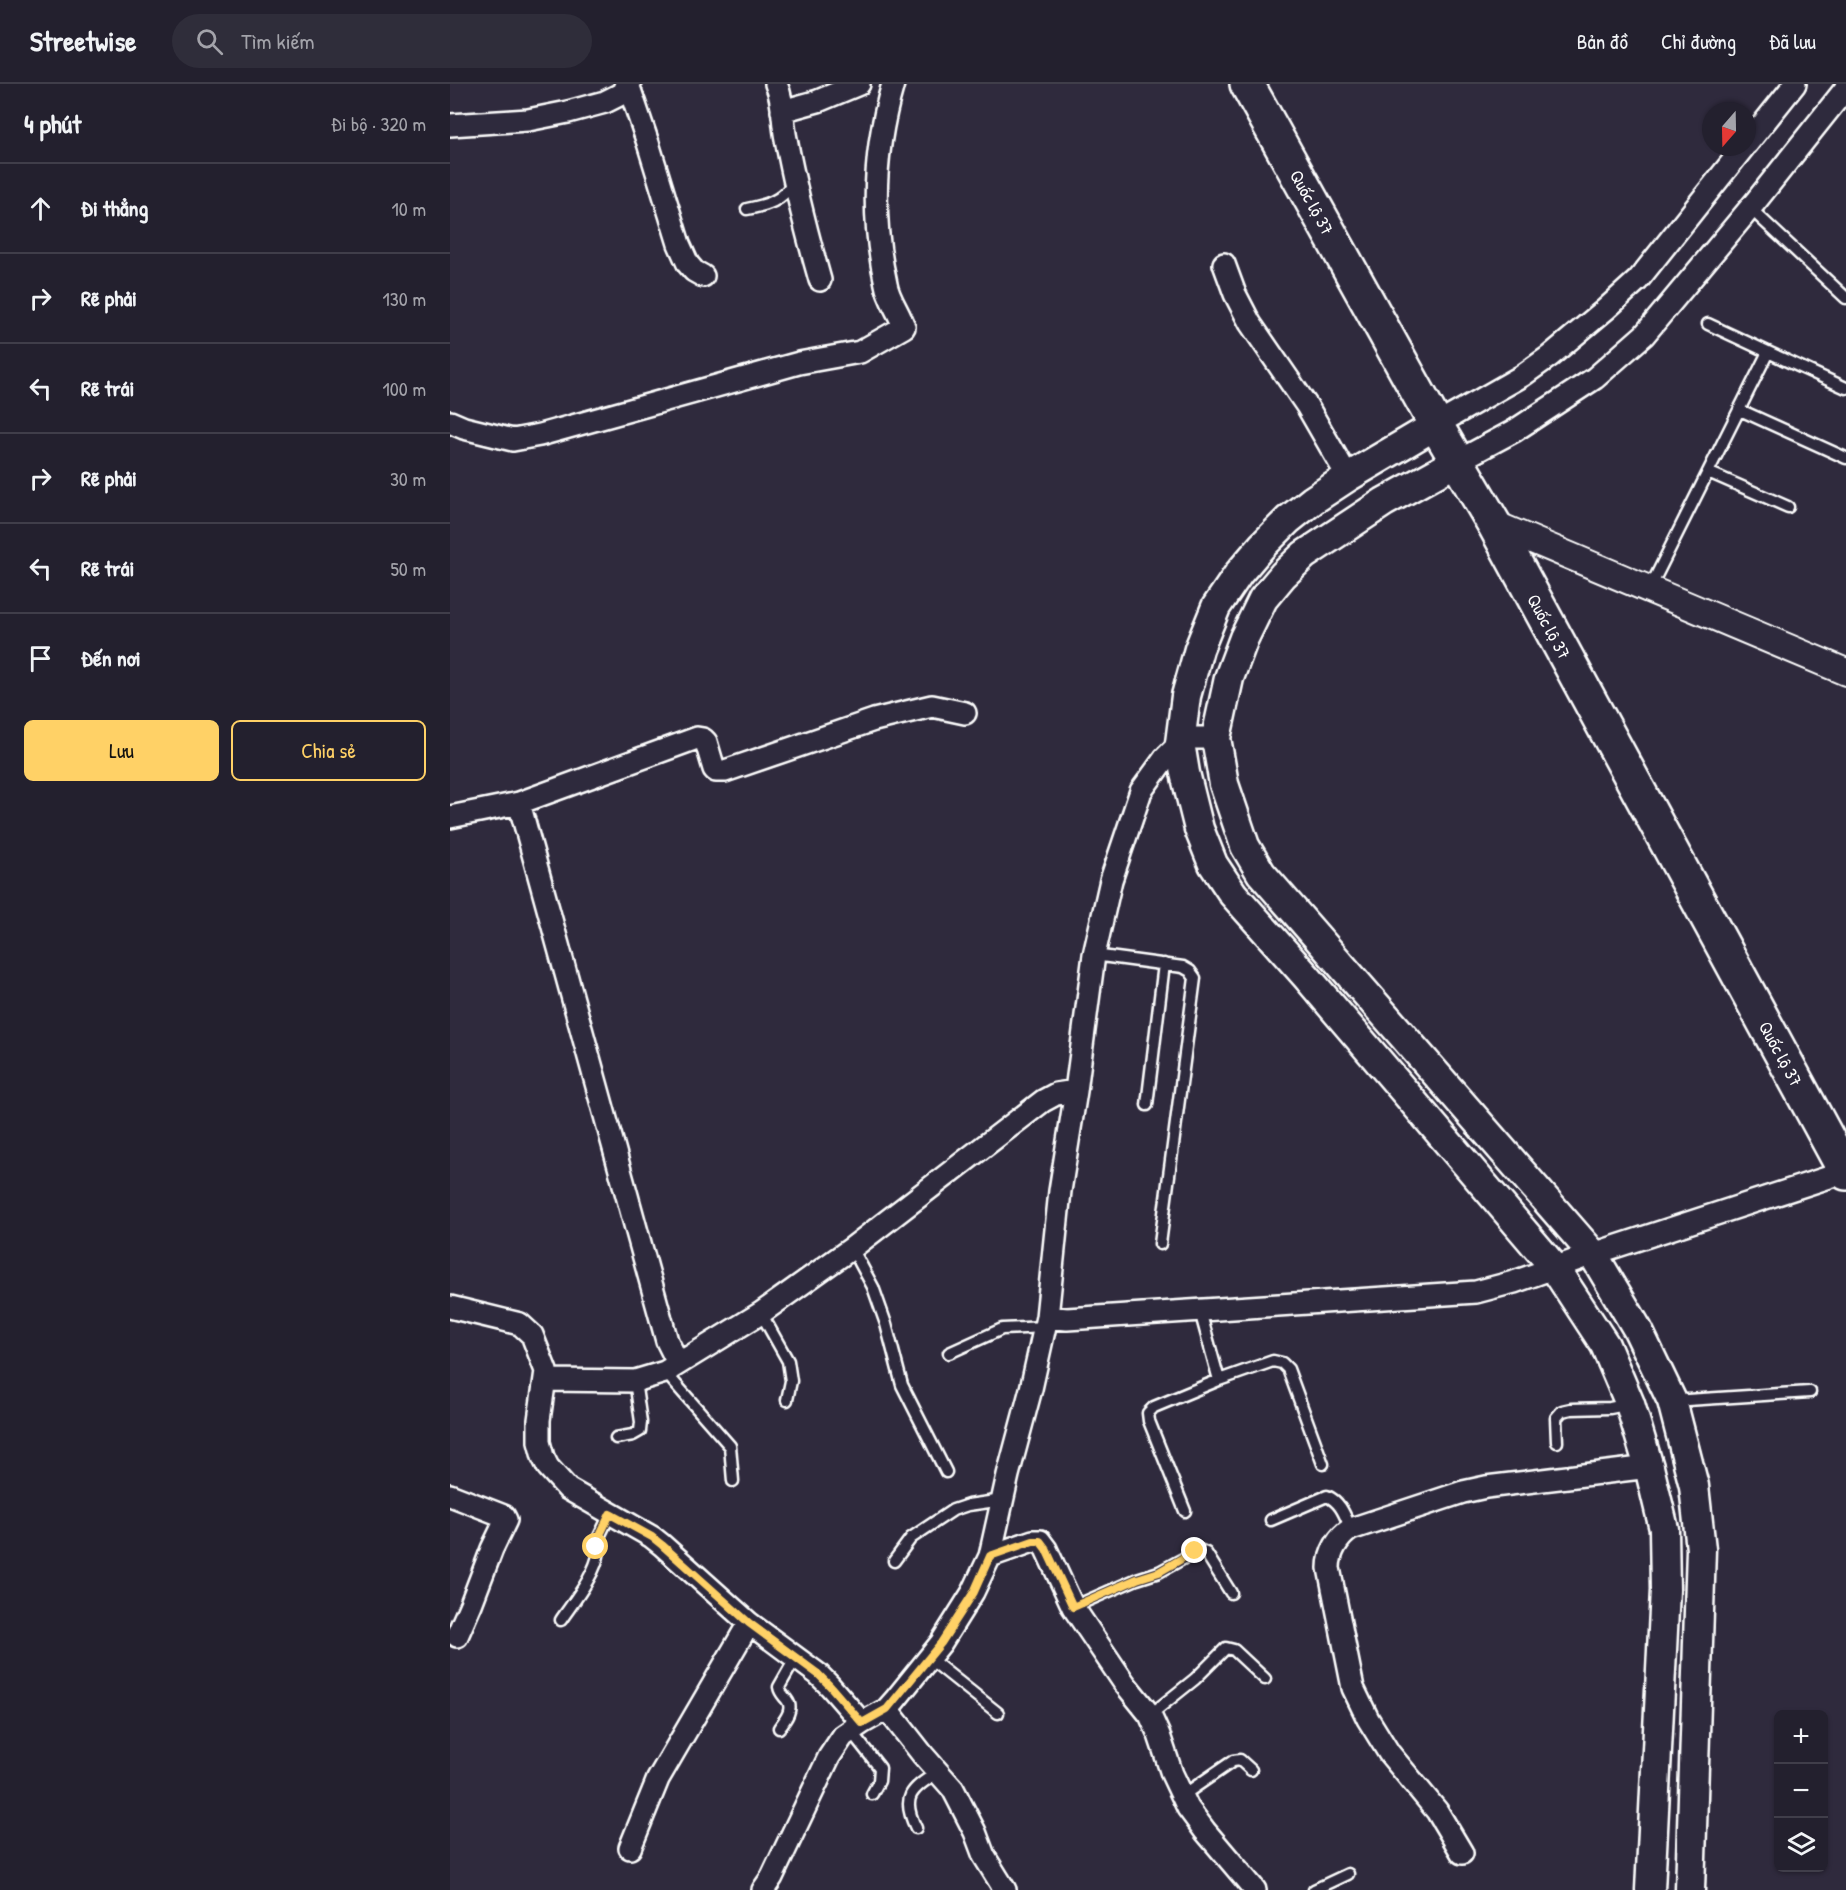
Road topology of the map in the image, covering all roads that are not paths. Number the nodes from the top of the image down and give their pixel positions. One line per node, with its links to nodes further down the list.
1 (627, 84): 9 (street); 16 (street)
2 (776, 84): 8 (street)
3 (859, 84): 8 (street)
4 (893, 84): 23 (street)
5 (1247, 84): 24 (highway, Quốc lộ 37)
6 (1794, 84): 10 (street)
7 (1846, 88): 13 (street)
8 (782, 111): 12 (street)
9 (450, 125)
10 (1756, 132)
11 (1737, 156): 24 (street)
12 (795, 180): 14 (lane); 17 (street)
13 (1750, 208): 18 (lane); 24 (street)
14 (747, 209)
15 (1224, 264): 27 (street)
16 (703, 276)
17 (820, 280)
18 (1846, 298)
19 (1708, 324): 20 (lane)
20 (1768, 352): 21 (lane); 22 (lane)
21 (1846, 388)
22 (1740, 410): 25 (lane); 26 (lane)
23 (450, 423)
24 (1448, 444): 27 (main road); 29 (highway, Quốc lộ 37); 33 (main road)
25 (1846, 458)
26 (1708, 472): 28 (lane); 30 (lane)
27 (1348, 477): 33 (main road)
28 (1788, 507)
29 (1494, 524): 30 (street); 40 (highway, Quốc lộ 37)
30 (1649, 590): 31 (street)
31 (1846, 672)
32 (965, 713): 34 (street)
33 (1200, 739): 36 (street); 43 (main road); 44 (main road)
34 (519, 803): 35 (street); 50 (street)
35 (450, 817)
36 (1094, 955): 37 (lane); 38 (street)
37 (1164, 964): 39 (lane); 41 (lane)
38 (1076, 1091): 42 (street); 48 (street)
39 (1147, 1105)
40 (1846, 1173): 43 (street)
41 (1160, 1245)
42 (852, 1248): 47 (street); 62 (lane)
43 (1593, 1254): 44 (street); 56 (main road)
44 (1554, 1267): 46 (street); 57 (main road)
45 (450, 1307): 51 (street)
46 (1200, 1311): 48 (street); 52 (lane)
47 (760, 1313): 50 (street); 55 (lane)
48 (1046, 1322): 49 (lane); 65 (street)
49 (949, 1353)
50 (672, 1368): 53 (street); 63 (lane)
51 (546, 1380): 53 (street); 67 (street)
52 (1219, 1380): 60 (lane); 66 (lane)
53 (635, 1381): 58 (lane)
54 (1810, 1392): 56 (lane)
55 (787, 1400)
56 (1672, 1401): 98 (main road)
57 (1630, 1404): 59 (lane); 61 (main road)
58 (616, 1438)
59 (1557, 1442)
60 (1323, 1464)
61 (1649, 1467): 69 (street); 97 (main road)
62 (946, 1472)
63 (733, 1481)
64 (450, 1495): 76 (street)
65 (1003, 1500): 70 (street); 71 (lane)
66 (1185, 1511)
67 (610, 1514): 74 (lane); 75 (street)
68 (1270, 1520): 69 (lane)
69 (1351, 1530): 91 (street)
70 (990, 1556): 73 (street); 77 (street)
71 (894, 1561)
72 (1231, 1593): 73 (lane)
73 (1073, 1607): 82 (street)
74 (561, 1620)
75 (749, 1623): 78 (street); 90 (street)
76 (457, 1636)
77 (929, 1658): 80 (street); 81 (lane)
78 (795, 1659): 83 (street); 84 (lane)
79 (1265, 1679): 82 (lane)
80 (887, 1709): 83 (street); 86 (street)
81 (998, 1713)
82 (1150, 1715): 88 (street)
83 (856, 1726): 87 (lane); 93 (street)
84 (779, 1728)
85 (1251, 1770): 88 (lane)
86 (938, 1772): 89 (lane); 94 (street)
87 (872, 1794)
88 (1182, 1796): 95 (street)
89 (916, 1828)
90 (630, 1848)
91 (1462, 1853)
92 (1348, 1874): 96 (lane)
93 (764, 1890)
94 (1005, 1890)
95 (1255, 1890)
96 (1314, 1890)
97 (1650, 1890)
98 (1690, 1890)

